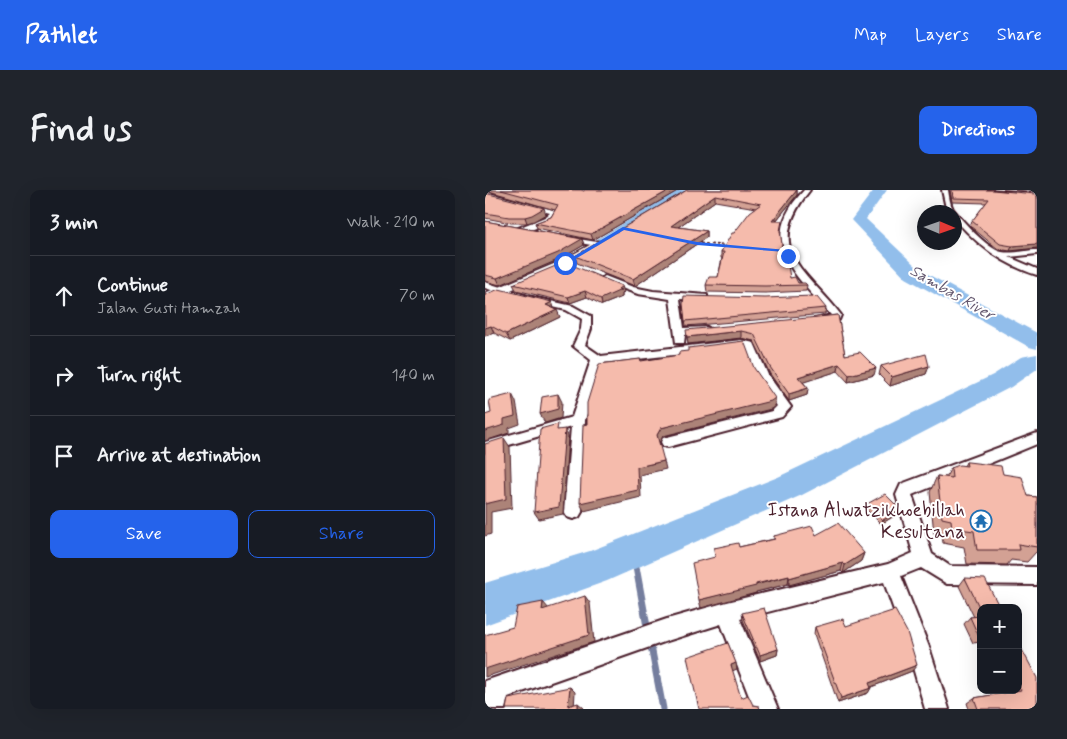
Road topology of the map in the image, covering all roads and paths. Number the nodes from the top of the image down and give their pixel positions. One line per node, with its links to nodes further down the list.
1 (945, 190): 6 (street)
2 (991, 190): 5 (street)
3 (803, 191): 23 (street)
4 (485, 194): 9 (street)
5 (1037, 195)
6 (948, 205)
7 (962, 223): 16 (street)
8 (512, 228): 9 (street)
9 (521, 230): 10 (street)
10 (538, 233)
11 (555, 236): 12 (street)
12 (601, 242): 17 (street)
13 (688, 242): 14 (path)
14 (727, 246)
15 (1037, 252): 16 (street)
16 (996, 255): 19 (street)
17 (565, 263): 18 (street); 22 (street)
18 (581, 270)
19 (1037, 272)
20 (597, 276): 25 (street)
21 (485, 285): 22 (street)
22 (500, 291): 24 (street); 32 (street)
23 (820, 296): 27 (street); 28 (street)
24 (485, 297)
25 (675, 297): 26 (street); 30 (street)
26 (711, 297)
27 (802, 297)
28 (804, 322)
29 (714, 329): 30 (street)
30 (679, 332): 31 (street)
31 (681, 350): 32 (street); 35 (street)
32 (597, 360): 33 (street)
33 (578, 420): 36 (street); 37 (street)
34 (1037, 438): 38 (street)
35 (668, 442)
36 (485, 447)
37 (573, 512)
38 (922, 558): 39 (street); 40 (street)
39 (890, 572): 41 (street); 44 (street)
40 (1037, 576)
41 (727, 612): 42 (street); 43 (street)
42 (492, 697)
43 (766, 709)
44 (937, 709)

